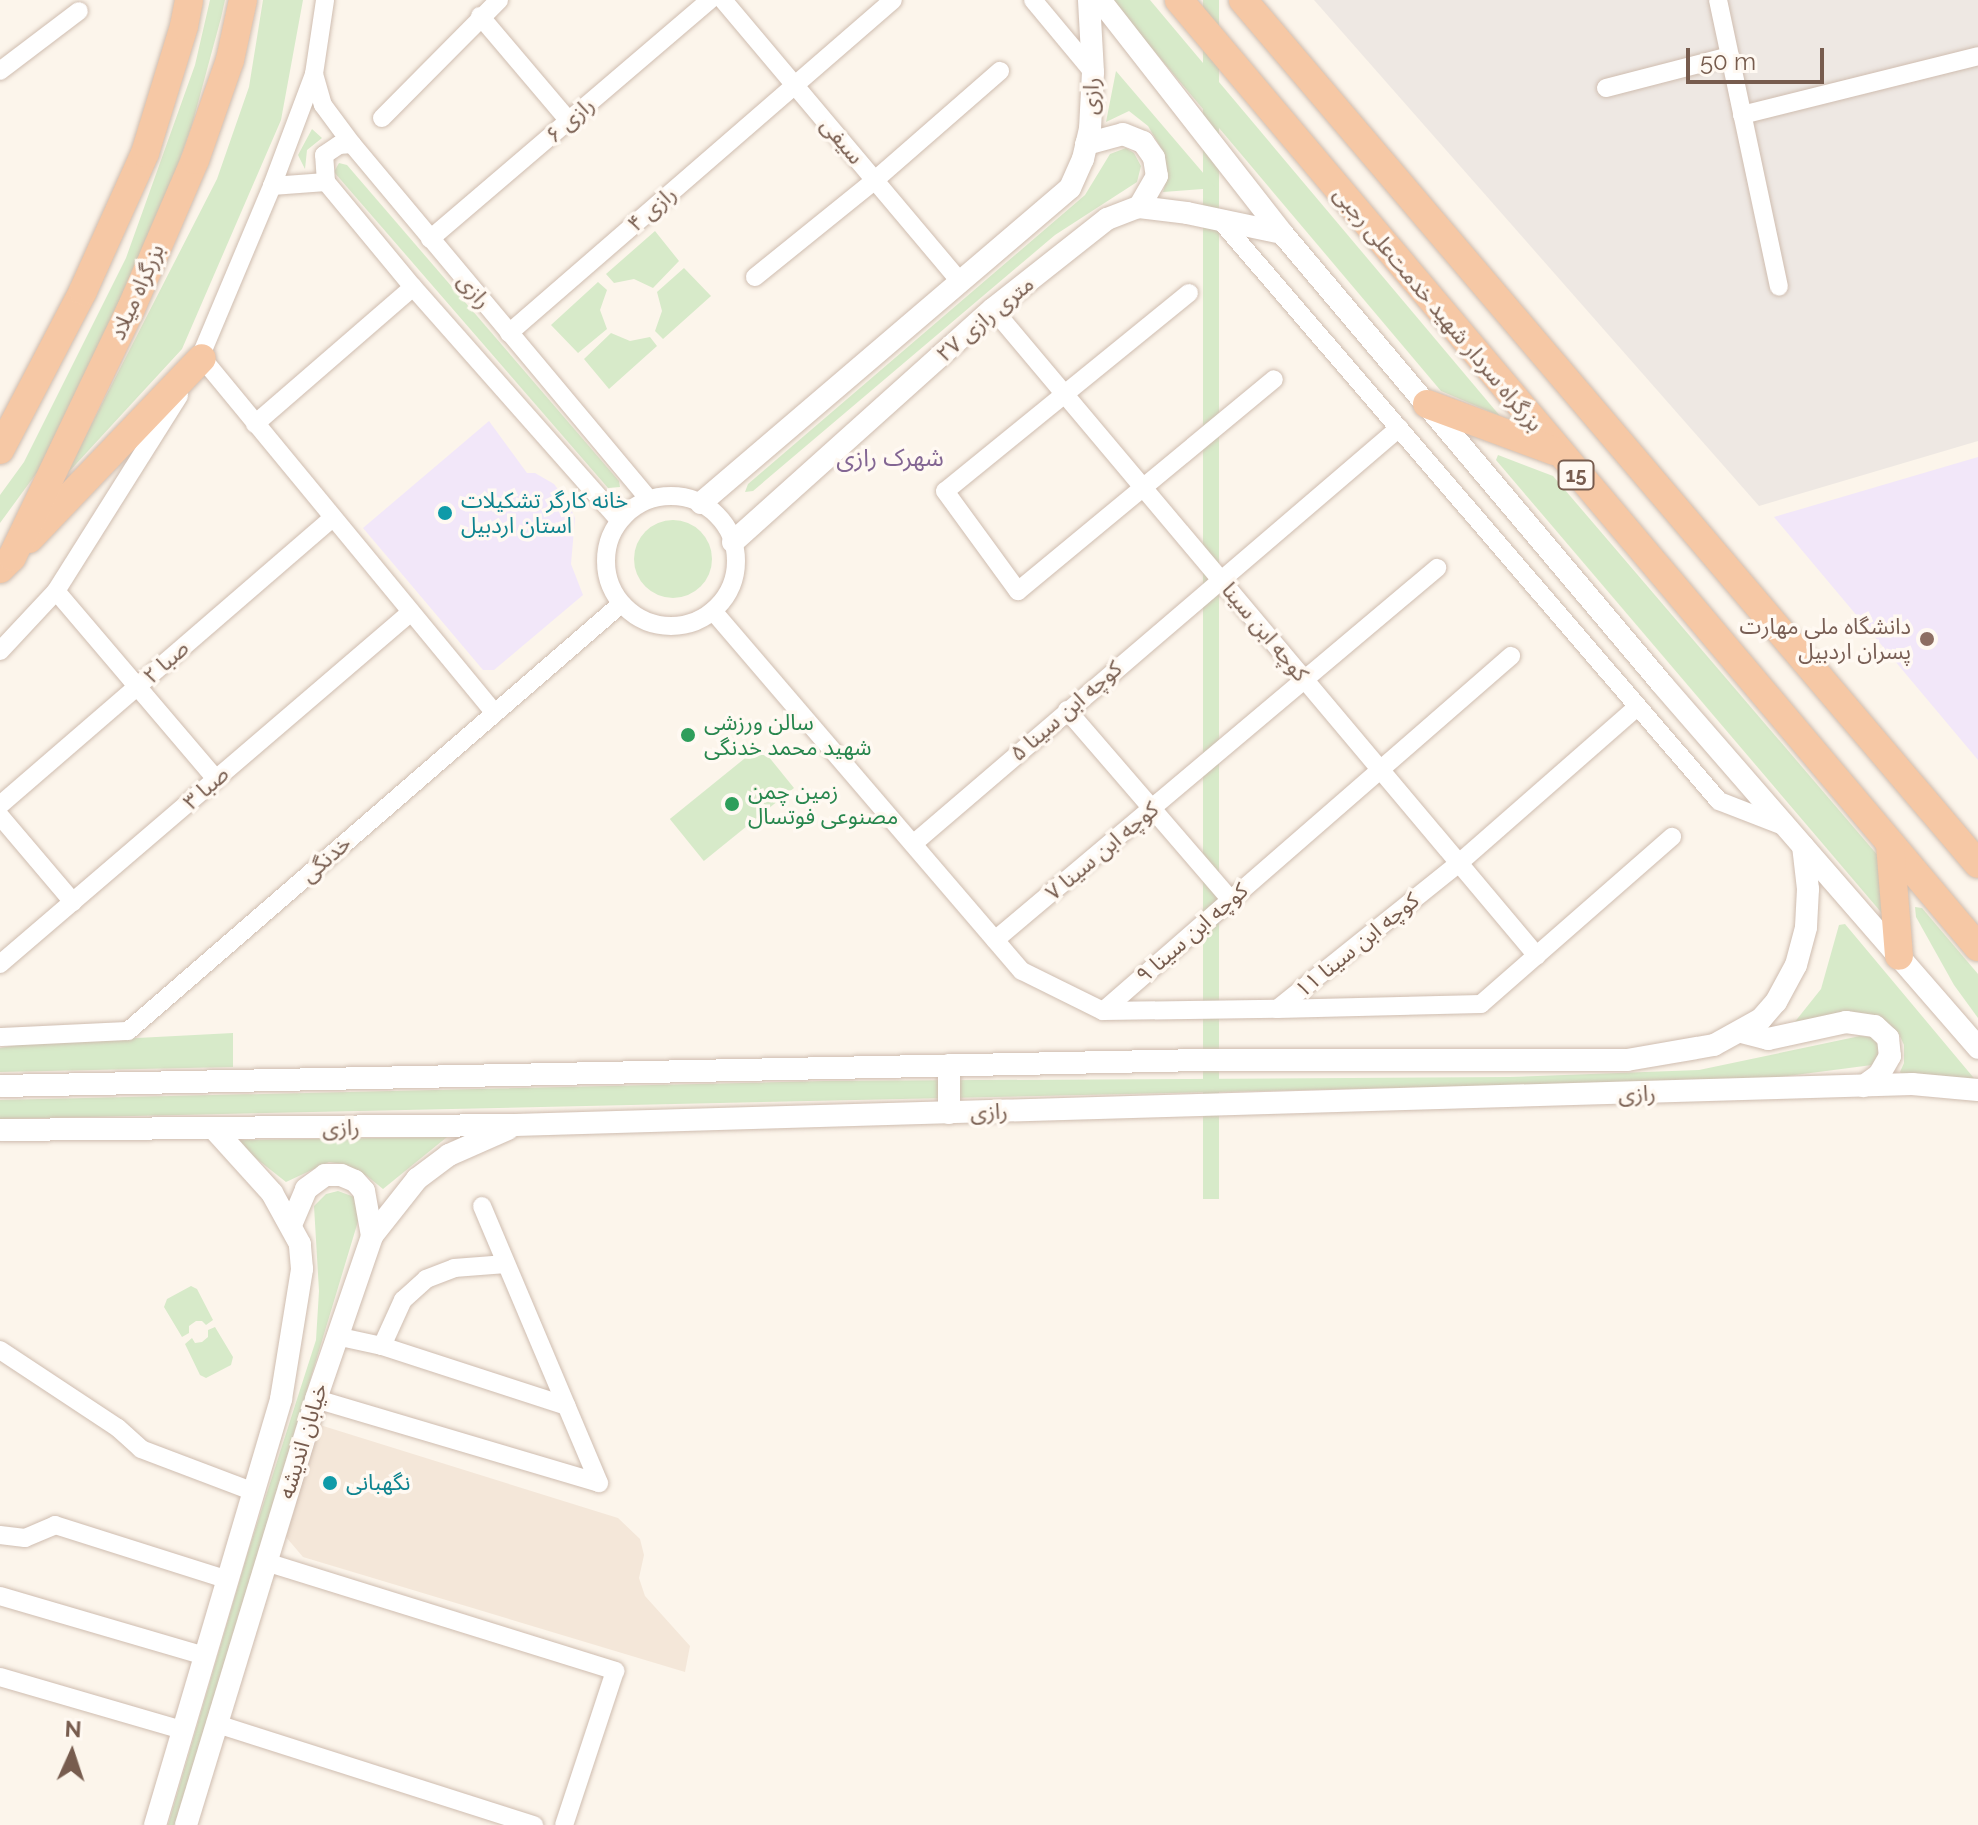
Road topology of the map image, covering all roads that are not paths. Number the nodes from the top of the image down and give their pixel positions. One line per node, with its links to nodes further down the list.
1 (189, 0): 50 (highway)
2 (243, 0): 58 (highway, بزرگراه میلاد)
3 (325, 0): 21 (street)
4 (499, 0): 15 (street)
5 (710, 0): 26 (street, رازی ۶)
6 (723, 0): 22 (street, سیفی)
7 (893, 0): 22 (street, رازی ۴)
8 (1033, 0): 20 (street)
9 (1089, 0): 20 (street, رازی)
10 (1100, 0): 35 (street)
11 (1179, 0): 51 (highway, بزرگراه سردار شهید خدمت‌علی رجبی / 15)
12 (1243, 0): 82 (highway, 15)
13 (1718, 0): 16 (street)
14 (79, 11): 18 (street)
15 (480, 16): 25 (street); 26 (street)
16 (1730, 56): 23 (street); 24 (street)
17 (1978, 56): 24 (street)
18 (0, 71)
19 (1000, 71): 29 (street)
20 (1093, 72): 28 (street, رازی)
21 (314, 74): 27 (street, رازی); 31 (street)
22 (795, 85): 29 (street, سیفی); 43 (street, رازی ۴)
23 (1606, 88)
24 (1742, 115): 40 (street)
25 (382, 118)
26 (569, 121): 36 (street, رازی ۶)
27 (352, 144): 30 (street); 36 (street, رازی)
28 (1086, 144): 32 (street, رازی); 33 (street)
29 (875, 180): 37 (street); 38 (street, سیفی)
30 (326, 182): 31 (street); 39 (street, رازی)
31 (272, 186): 44 (street)
32 (1070, 188): 38 (street, ۲۷ متری رازی)
33 (1139, 207): 34 (street); 42 (street, ۲۷ متری رازی)
34 (1220, 220): 35 (street); 49 (street)
35 (1282, 233): 47 (street)
36 (430, 239): 43 (street, رازی)
37 (755, 277)
38 (960, 281): 54 (street, ۲۷ متری رازی)
39 (413, 287): 48 (street); 56 (street, رازی)
40 (1779, 287)
41 (1189, 293): 46 (street)
42 (993, 309): 46 (street, کوچه ابن سینا); 57 (street, ۲۷ متری رازی)
43 (509, 333): 53 (street, رازی)
44 (202, 358): 48 (street); 58 (highway); 61 (street)
45 (1274, 379): 52 (street)
46 (1064, 393): 52 (street, کوچه ابن سینا); 52 (street)
47 (1427, 404): 51 (highway); 78 (street)
48 (255, 424): 55 (street)
49 (1399, 428): 60 (street, کوچه ابن سینا ۵); 69 (street)
50 (0, 450)
51 (1557, 452): 80 (highway, بزرگراه سردار شهید خدمت‌علی رجبی / 15)
52 (1143, 487): 60 (street, کوچه ابن سینا)
53 (649, 499): 54 (street); 56 (street)
54 (701, 503): 57 (street)
55 (332, 518): 64 (street); 68 (street, صبا ۲)
56 (619, 520): 62 (street)
57 (733, 542): 63 (street)
58 (6, 563)
59 (1437, 568): 67 (street, کوچه ابن سینا ۷)
60 (1220, 579): 67 (street, کوچه ابن سینا); 70 (street, کوچه ابن سینا ۵)
61 (56, 591): 65 (street); 68 (street)
62 (621, 604): 63 (street); 71 (street, خدنگی)
63 (713, 611): 79 (street)
64 (411, 612): 71 (street); 73 (street, صبا ۳)
65 (0, 651)
66 (1511, 656): 72 (street, کوچه ابن سینا ۹)
67 (1304, 679): 72 (street, کوچه ابن سینا); 75 (street, کوچه ابن سینا ۷)
68 (136, 687): 73 (street); 74 (street, صبا ۲)
69 (1636, 708): 78 (street); 81 (street, کوچه ابن سینا ۱۱)
70 (1067, 710): 75 (street); 79 (street, کوچه ابن سینا ۵)
71 (495, 713): 93 (street, خدنگی)
72 (1381, 770): 81 (street, کوچه ابن سینا); 83 (street, کوچه ابن سینا ۹)
73 (216, 779): 84 (street, صبا ۳)
74 (0, 805)
75 (1150, 810): 83 (street); 85 (street, کوچه ابن سینا ۷)
76 (0, 816): 84 (street)
77 (1672, 837): 87 (street)
78 (1796, 837): 88 (street); 92 (street, رازی)
79 (913, 844): 85 (street)
80 (1890, 844): 86 (highway, بزرگراه سردار شهید خدمت‌علی رجبی / 15); 88 (highway)
81 (1459, 863): 87 (street, کوچه ابن سینا); 90 (street, کوچه ابن سینا ۱۱)
82 (1978, 864)
83 (1231, 900): 91 (street, کوچه ابن سینا ۹)
84 (73, 902): 89 (street, صبا ۳)
85 (995, 940): 91 (street)
86 (1978, 947)
87 (1537, 956): 90 (street)
88 (1899, 956): 94 (street)
89 (0, 964)
90 (1277, 1009): 91 (street, کوچه ابن سینا ۱۱)
91 (1103, 1011)
92 (1742, 1032): 95 (street, رازی); 97 (street)
93 (0, 1037)
94 (1978, 1048)
95 (949, 1065): 96 (street, رازی); 99 (street)
96 (0, 1086)
97 (1864, 1086): 98 (street, رازی); 99 (street, رازی)
98 (1978, 1090)
99 (949, 1113): 100 (street, رازی)
100 (515, 1125): 102 (street, رازی); 105 (street, خیابان اندیشه)
101 (0, 1130): 102 (street, رازی)
102 (215, 1130): 104 (street, خیابان اندیشه)
103 (482, 1206): 106 (street)
104 (291, 1225): 105 (street); 112 (street, خیابان اندیشه)
105 (372, 1236): 107 (street, خیابان اندیشه)
106 (506, 1264): 108 (street); 111 (street)
107 (336, 1336): 108 (street); 110 (street, خیابان اندیشه)
108 (382, 1346): 111 (street)
109 (0, 1350): 112 (street)
110 (316, 1399): 111 (street); 114 (street, خیابان اندیشه)
111 (567, 1406)
112 (254, 1492): 115 (street, خیابان اندیشه)
113 (0, 1535): 115 (street)
114 (266, 1562): 119 (street, خیابان اندیشه); 124 (street)
115 (228, 1580): 117 (street, خیابان اندیشه)
116 (0, 1596): 117 (street)
117 (205, 1656): 120 (street, خیابان اندیشه)
118 (0, 1677): 120 (street)
119 (217, 1724): 122 (street, خیابان اندیشه); 123 (street)
120 (183, 1730): 121 (street, خیابان اندیشه)
121 (155, 1825)
122 (186, 1825)
123 (534, 1825)
124 (564, 1825)

